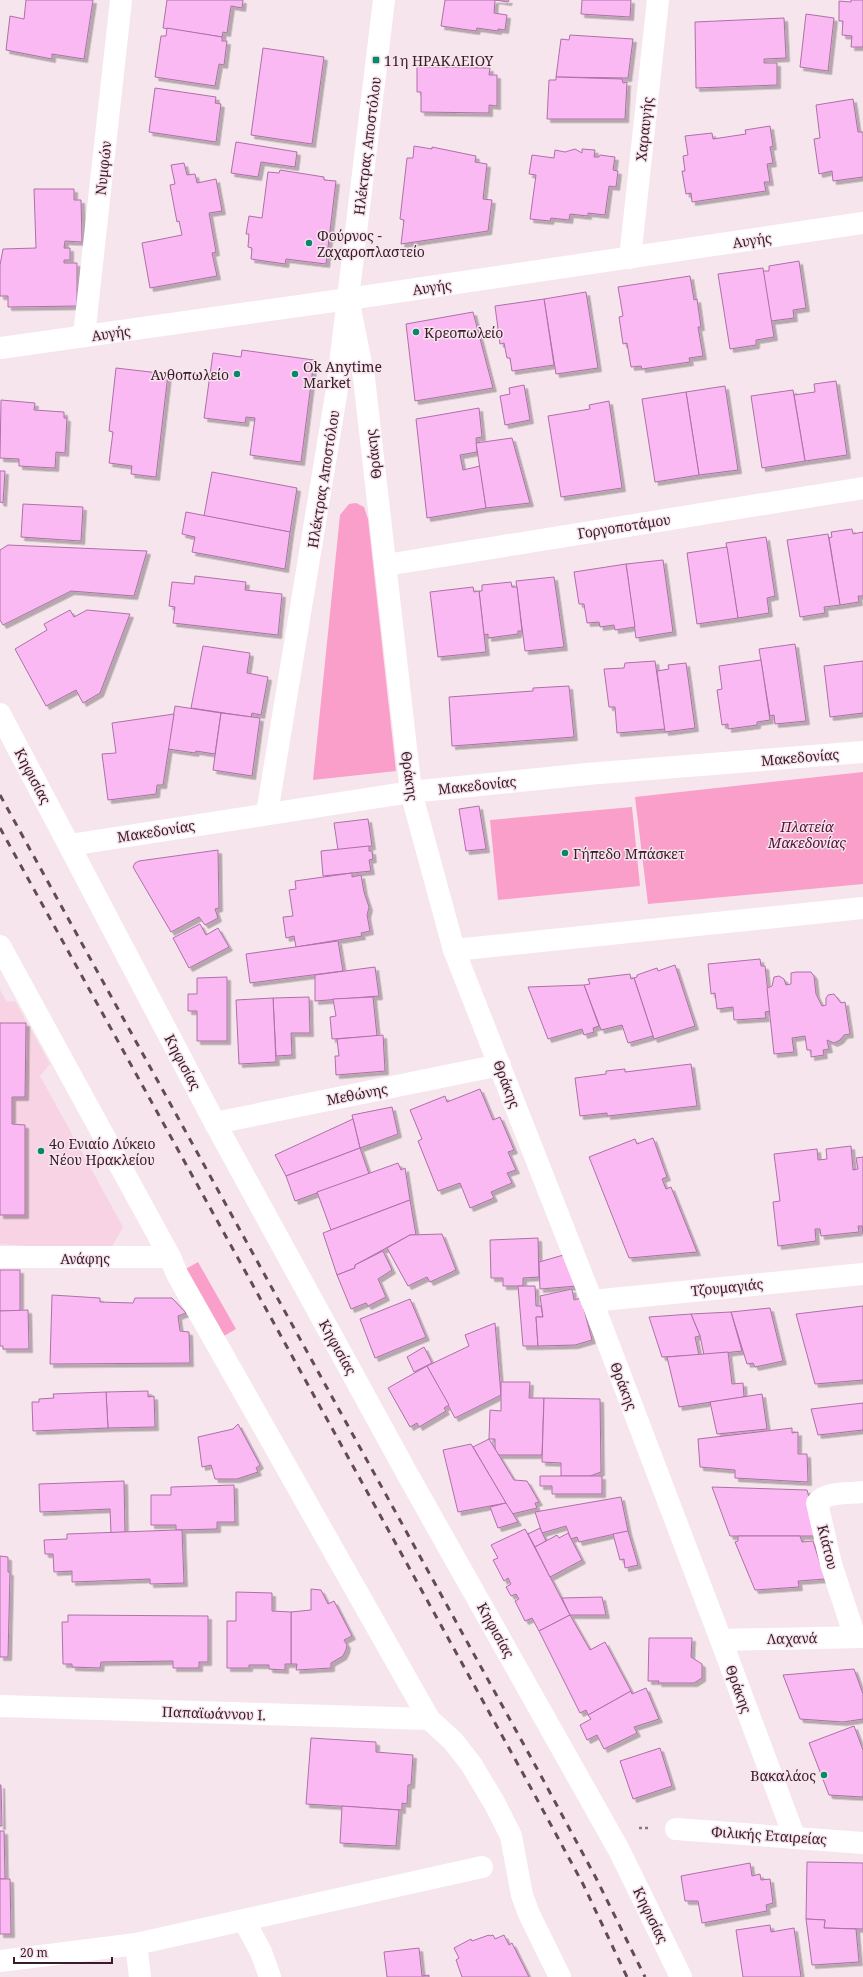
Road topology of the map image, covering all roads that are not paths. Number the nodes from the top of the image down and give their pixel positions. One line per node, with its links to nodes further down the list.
1 (121, 0): 7 (street, Νυμφών)
2 (384, 0): 6 (street, Ηλέκτρας Αποστόλου)
3 (658, 0): 5 (street, Χαραυγής)
4 (863, 223): 5 (street, Αυγής)
5 (630, 258): 6 (street, Αυγής)
6 (348, 299): 7 (street, Αυγής); 10 (street, Θράκης); 14 (street, Ηλέκτρας Αποστόλου)
7 (84, 336): 8 (street, Αυγής)
8 (0, 348)
9 (863, 488): 10 (street, Γοργοποτάμου)
10 (386, 564): 13 (street, Θράκης)
11 (0, 714): 15 (street, Κηφισίας)
12 (863, 752): 13 (street, Μακεδονίας)
13 (411, 792): 14 (street, Μακεδονίας); 18 (street, Θράκης)
14 (267, 813): 15 (street, Μακεδονίας)
15 (70, 845): 20 (street, Κηφισίας)
16 (863, 908): 18 (street)
17 (0, 946): 22 (street)
18 (454, 950): 19 (street, Θράκης)
19 (500, 1065): 20 (street, Μεθώνης); 24 (street, Θράκης)
20 (215, 1123): 40 (street, Κηφισίας)
21 (0, 1257): 22 (street, Ανάφης)
22 (170, 1257): 29 (street)
23 (863, 1274): 24 (street, Τζουμαγιάς)
24 (592, 1301): 27 (street, Θράκης)
25 (863, 1492): 26 (street, Κιάτου)
26 (859, 1637): 27 (street, Λαχανά)
27 (721, 1640): 31 (street, Θράκης)
28 (0, 1706): 29 (street, Παπαϊωάννου Ι.)
29 (429, 1719): 39 (street)
30 (676, 1829): 31 (street, Φιλικής Εταιρείας)
31 (794, 1836): 32 (street, Φιλικής Εταιρείας)
32 (863, 1842)
33 (482, 1868): 34 (street)
34 (244, 1920): 35 (street); 38 (street)
35 (136, 1944): 36 (street); 37 (street)
36 (0, 1961)
37 (140, 1977)
38 (270, 1977)
39 (560, 1977)
40 (681, 1977)

